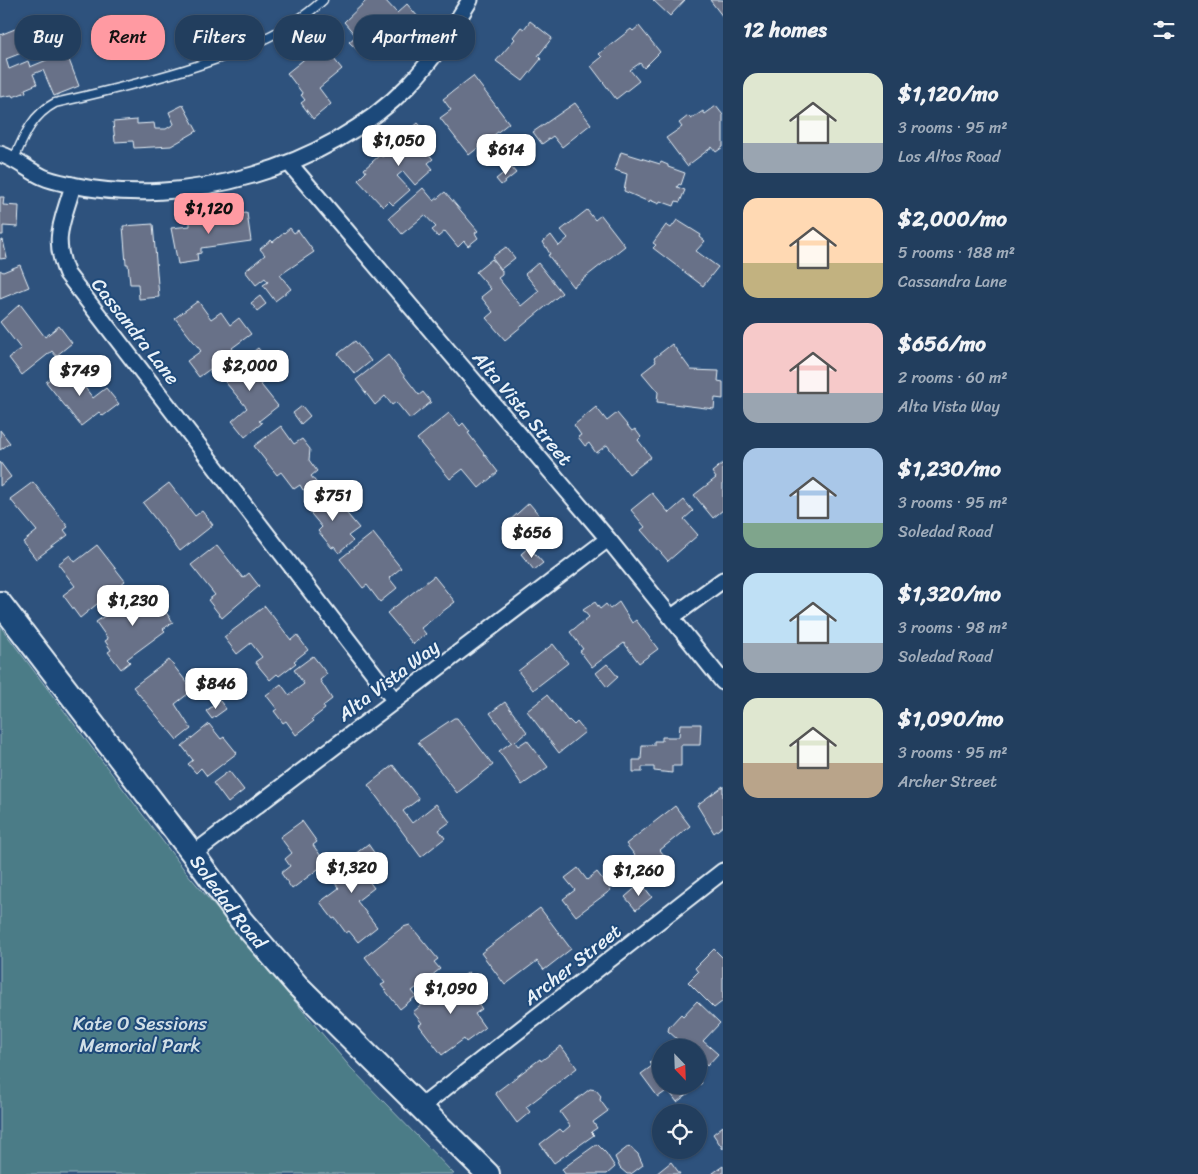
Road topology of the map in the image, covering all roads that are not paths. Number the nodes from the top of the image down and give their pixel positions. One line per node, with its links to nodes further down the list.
1 (324, 0): 3 (lane)
2 (470, 0): 4 (street)
3 (7, 156): 5 (street)
4 (288, 162): 5 (street); 6 (street, Alta Vista Street)
5 (74, 185): 11 (street, Cassandra Lane)
6 (608, 539): 9 (street, Alta Vista Street); 11 (street, Alta Vista Way)
7 (723, 580): 9 (street)
8 (0, 603): 12 (street, Soledad Road)
9 (672, 617): 10 (street, Alta Vista Street)
10 (723, 682)
11 (395, 701): 12 (street, Alta Vista Way)
12 (193, 854): 14 (street, Soledad Road)
13 (723, 872): 14 (street, Archer Street)
14 (421, 1107): 15 (street, Soledad Road)
15 (488, 1174)

